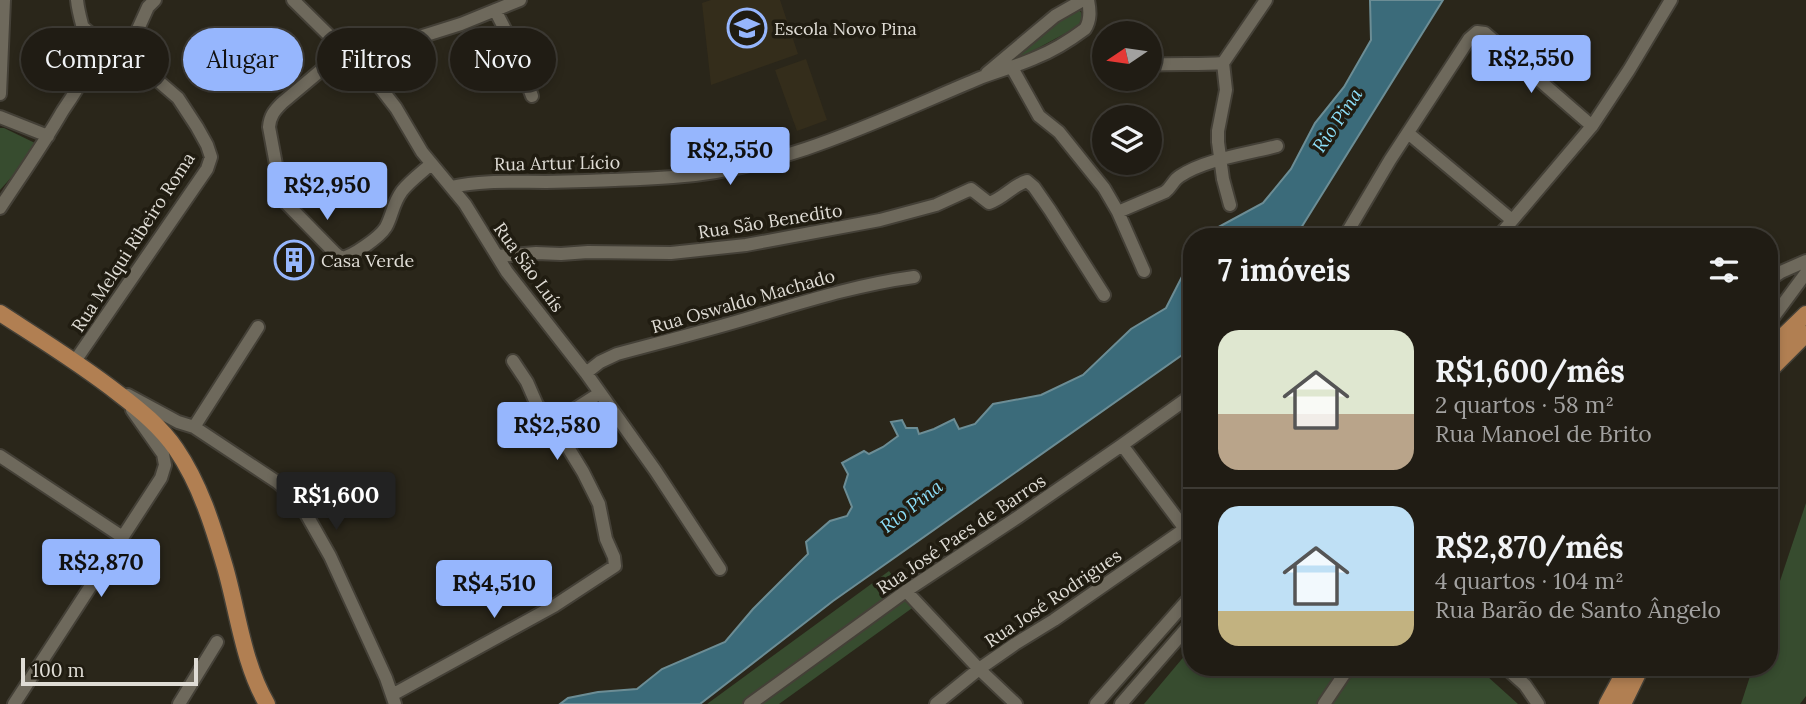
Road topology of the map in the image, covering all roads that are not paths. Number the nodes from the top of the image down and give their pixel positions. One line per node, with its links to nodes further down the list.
1 (4, 0): 23 (street)
2 (77, 0): 10 (street)
3 (155, 0): 11 (street)
4 (293, 0): 12 (street, Rua São Luís)
5 (520, 0): 9 (street)
6 (1086, 0): 14 (street, Rua Artur Lício); 15 (street, Rua Artur Lício)
7 (1266, 0): 16 (street)
8 (1671, 0): 26 (street)
9 (495, 10): 13 (street); 24 (street)
10 (83, 27): 28 (street)
11 (138, 28)
12 (321, 28)
13 (436, 32)
14 (1017, 48): 15 (street); 20 (street, Rua Artur Lício)
15 (1026, 62): 18 (street, Rua Artur Lício)
16 (1223, 63): 17 (street); 30 (street)
17 (1162, 64)
18 (1011, 66): 20 (street, Rua Artur Lício); 35 (street)
19 (317, 74): 31 (street)
20 (982, 77): 32 (street, Rua Artur Lício)
21 (169, 90): 53 (street, Rua Melqui Ribeiro Roma)
22 (383, 91): 31 (street, Rua São Luís)
23 (0, 94)
24 (532, 96)
25 (0, 117): 28 (street)
26 (1592, 127): 27 (street); 36 (street)
27 (1408, 133): 36 (street); 37 (street)
28 (48, 136): 34 (street)
29 (1277, 146): 30 (street)
30 (1220, 161): 33 (street); 35 (street)
31 (431, 164): 32 (street, Rua São Luís)
32 (451, 187): 39 (street, Rua São Luís)
33 (1230, 205)
34 (0, 208)
35 (1118, 212): 41 (street)
36 (1512, 220): 38 (street)
37 (1350, 228)
38 (1506, 228)
39 (498, 256): 45 (street, Rua São Benedito); 55 (street, Rua São Luís)
40 (1806, 261): 43 (street)
41 (1144, 271)
42 (1806, 273): 46 (street)
43 (1778, 274)
44 (914, 277): 55 (street, Rua Oswaldo Machado)
45 (1104, 295)
46 (1778, 311)
47 (0, 313): 53 (main road)
48 (1806, 314): 51 (main road)
49 (258, 327): 61 (street)
50 (1806, 334): 54 (main road)
51 (1778, 341)
52 (513, 360): 60 (street)
53 (75, 361): 56 (main road)
54 (1778, 363)
55 (586, 373): 57 (street, Rua São Luís)
56 (101, 380): 58 (main road); 61 (street)
57 (600, 393): 60 (street); 67 (street, Rua São Luís)
58 (127, 400): 66 (street); 80 (main road)
59 (1183, 401): 62 (street, Rua José Paes de Barros)
60 (553, 423): 77 (street)
61 (194, 427): 77 (street)
62 (1122, 445): 64 (street); 68 (street, Rua José Paes de Barros)
63 (2, 461): 66 (street)
64 (1183, 521)
65 (1183, 530): 72 (street, Rua José Rodrigues)
66 (121, 536): 78 (street)
67 (720, 569)
68 (906, 591): 72 (street); 81 (street, Rua José Paes de Barros)
69 (1183, 605): 84 (street)
70 (1183, 632): 85 (street)
71 (217, 642): 79 (street)
72 (979, 669): 82 (street, Rua José Rodrigues); 83 (street)
73 (1343, 676): 86 (street)
74 (1515, 676): 87 (street)
75 (1622, 676): 88 (main road)
76 (1637, 676): 89 (main road)
77 (393, 700)
78 (14, 704)
79 (179, 704)
80 (267, 704)
81 (750, 704)
82 (936, 704)
83 (1016, 704)
84 (1096, 704)
85 (1121, 704)
86 (1324, 704)
87 (1538, 704)
88 (1607, 704)
89 (1623, 704)

